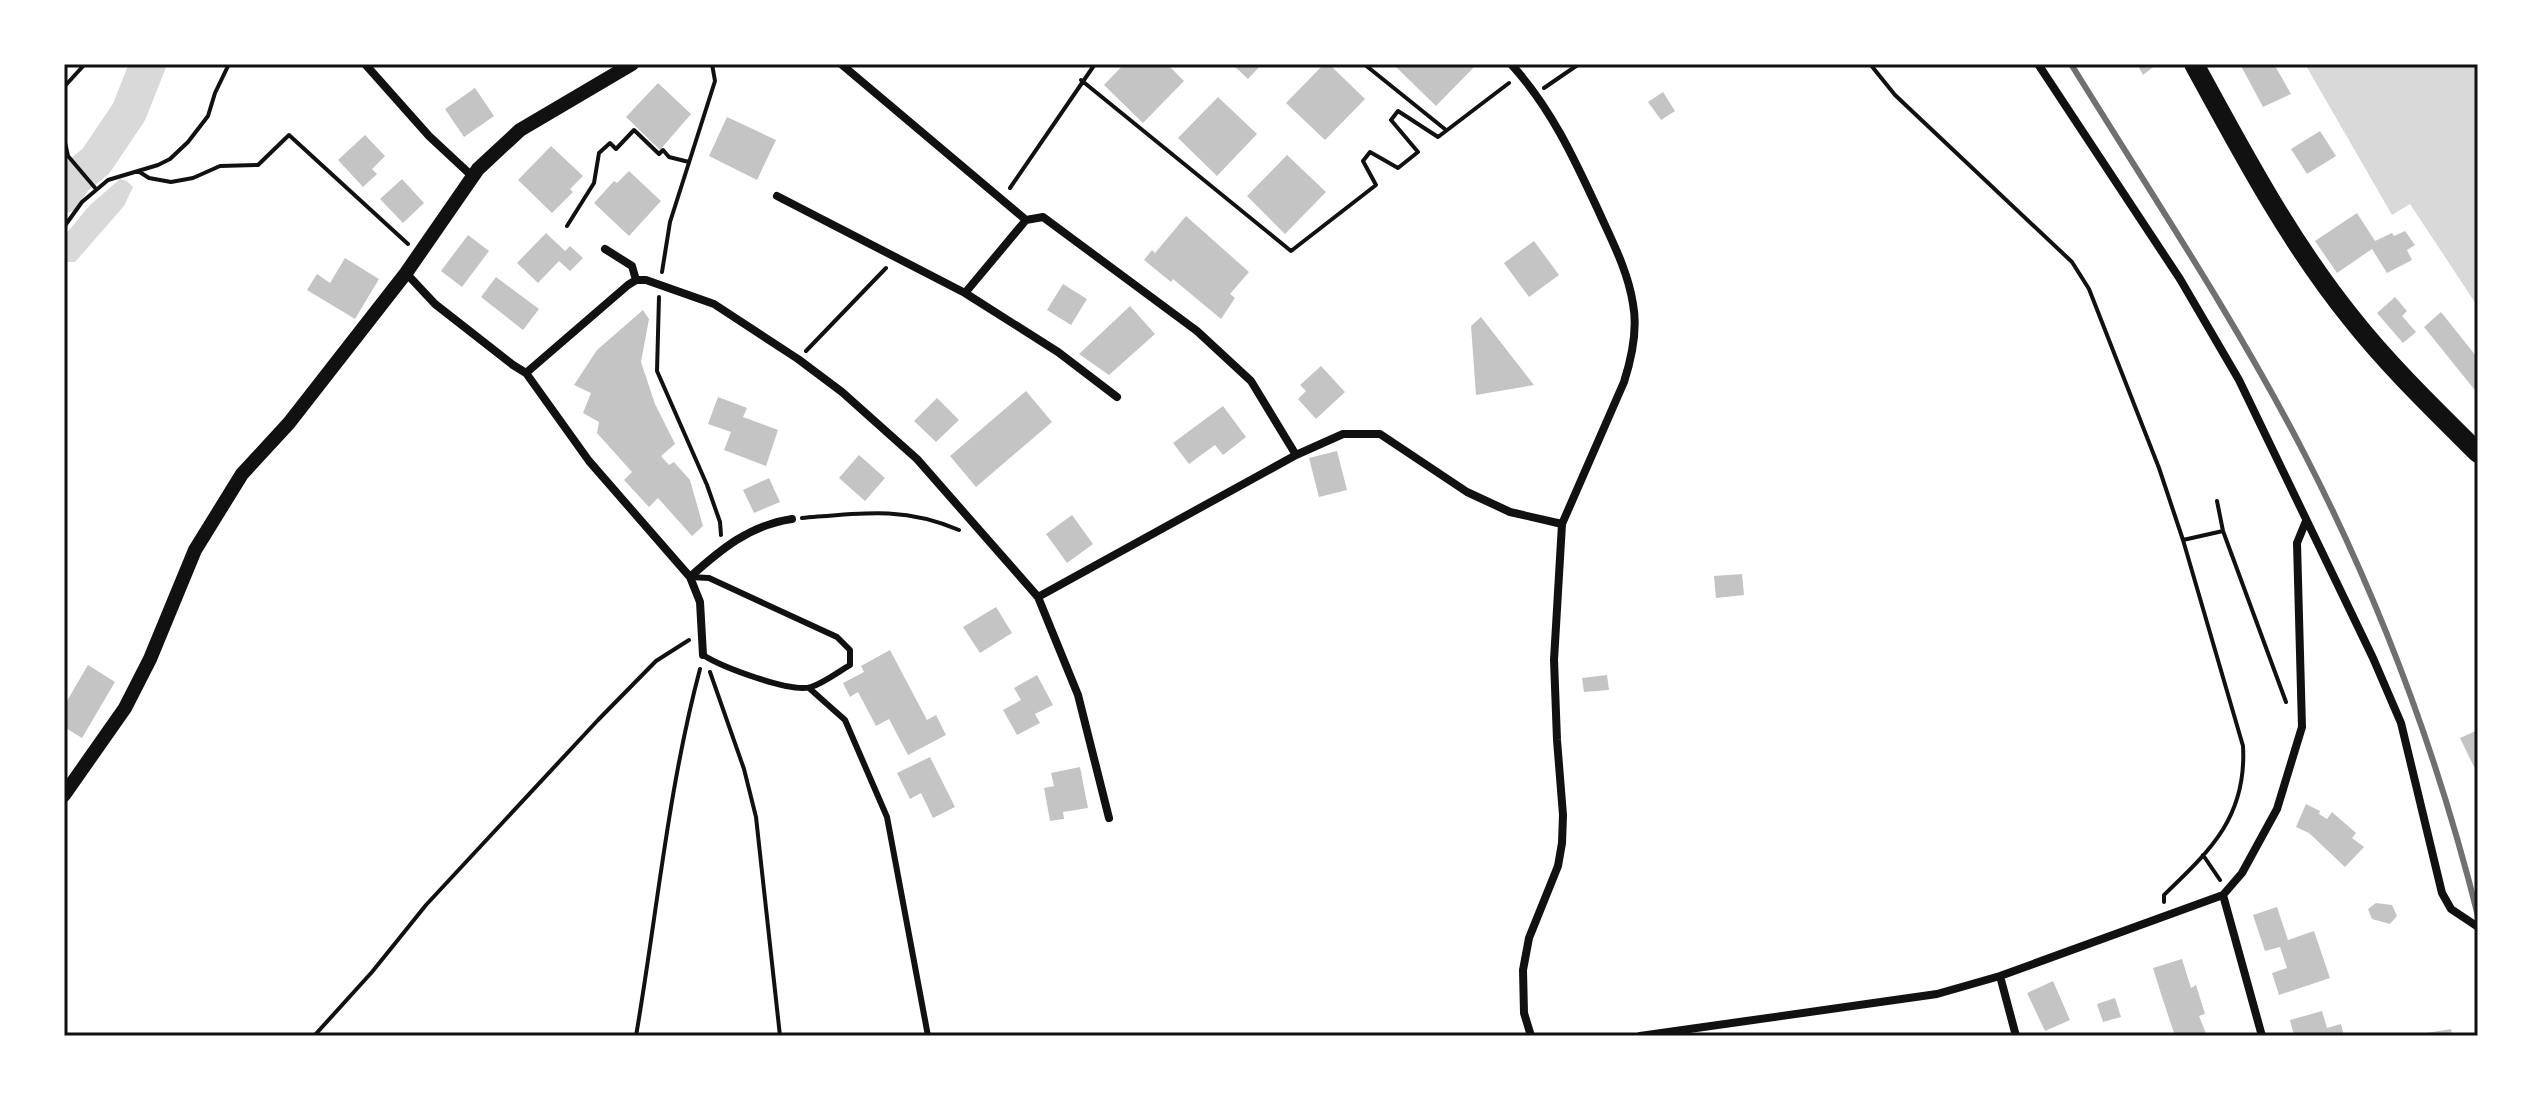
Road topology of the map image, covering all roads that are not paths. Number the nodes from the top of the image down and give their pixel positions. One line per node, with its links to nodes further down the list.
1 (365, 64): 7 (street)
2 (632, 64): 7 (street)
3 (841, 64): 9 (street)
4 (1511, 64): 20 (street)
5 (2038, 64): 19 (street)
6 (2194, 64): 16 (main road)
7 (473, 177): 11 (street)
8 (777, 196): 13 (street)
9 (1026, 220): 13 (street); 17 (street)
10 (605, 249): 12 (street)
11 (406, 273): 14 (street); 25 (street)
12 (636, 280): 14 (street); 22 (street)
13 (965, 293): 15 (street)
14 (526, 373): 21 (street)
15 (1117, 397)
16 (2478, 453)
17 (1296, 455): 20 (street); 22 (street)
18 (792, 519): 21 (street)
19 (2306, 521): 27 (street); 28 (street)
20 (1562, 524): 31 (street)
21 (690, 577): 23 (street); 24 (lane)
22 (1038, 597): 26 (street)
23 (703, 655): 24 (lane)
24 (809, 688): 30 (lane)
25 (64, 795)
26 (1109, 818)
27 (2223, 895): 29 (street); 34 (street)
28 (2478, 927)
29 (2000, 976): 32 (street); 33 (street)
30 (928, 1036)
31 (1531, 1036)
32 (1640, 1036)
33 (2016, 1036)
34 (2262, 1036)

